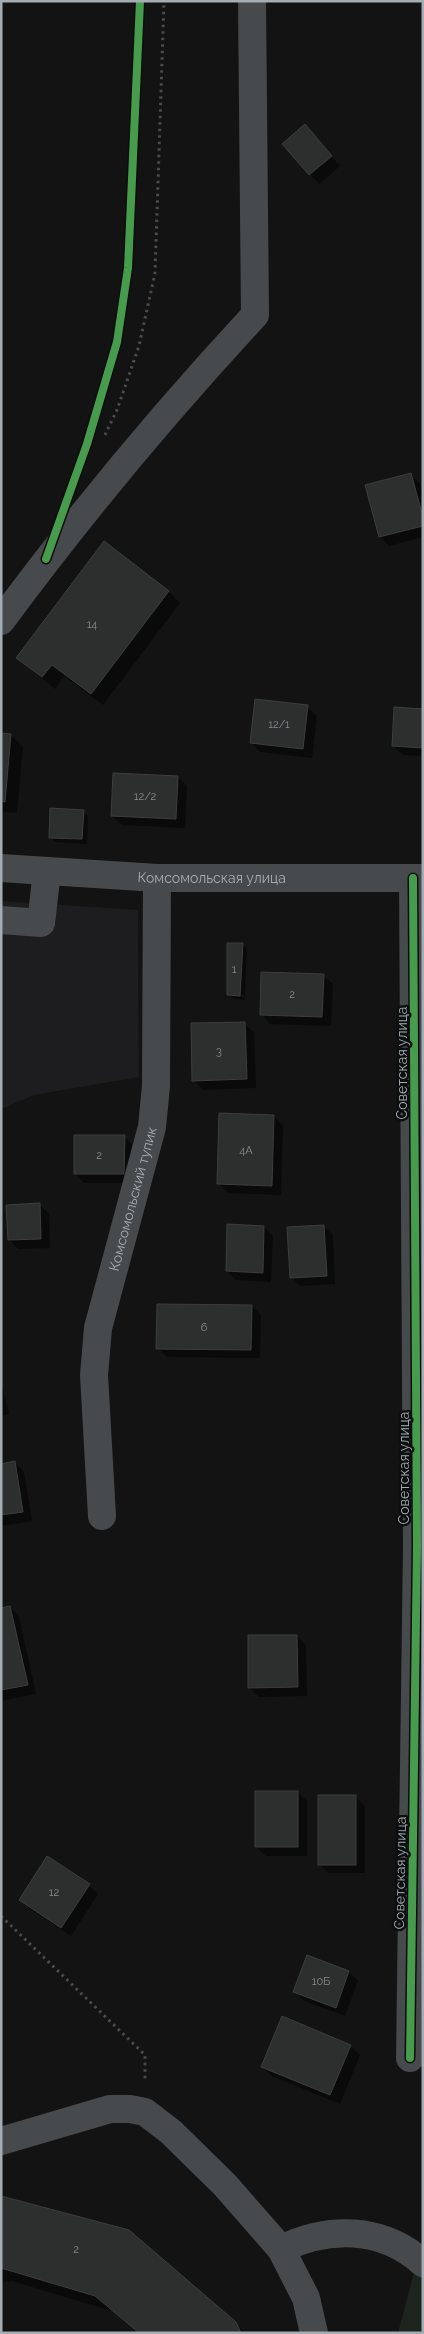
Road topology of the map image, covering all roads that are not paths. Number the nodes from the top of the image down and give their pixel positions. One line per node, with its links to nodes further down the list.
1 (252, 1): 2 (street)
2 (1, 620)
3 (1, 868): 4 (street, Комсомольская улица)
4 (47, 871): 5 (street, Комсомольская улица); 7 (street)
5 (157, 878): 6 (street, Комсомольская улица); 8 (street, Комсомольский тупик)
6 (418, 878): 9 (street, Советская улица)
7 (1, 920)
8 (102, 1516)
9 (420, 1546): 10 (street, Советская улица)
10 (410, 2058)
11 (1, 2141): 12 (street)
12 (281, 2249): 13 (street); 14 (street)
13 (423, 2263)
14 (314, 2333)

